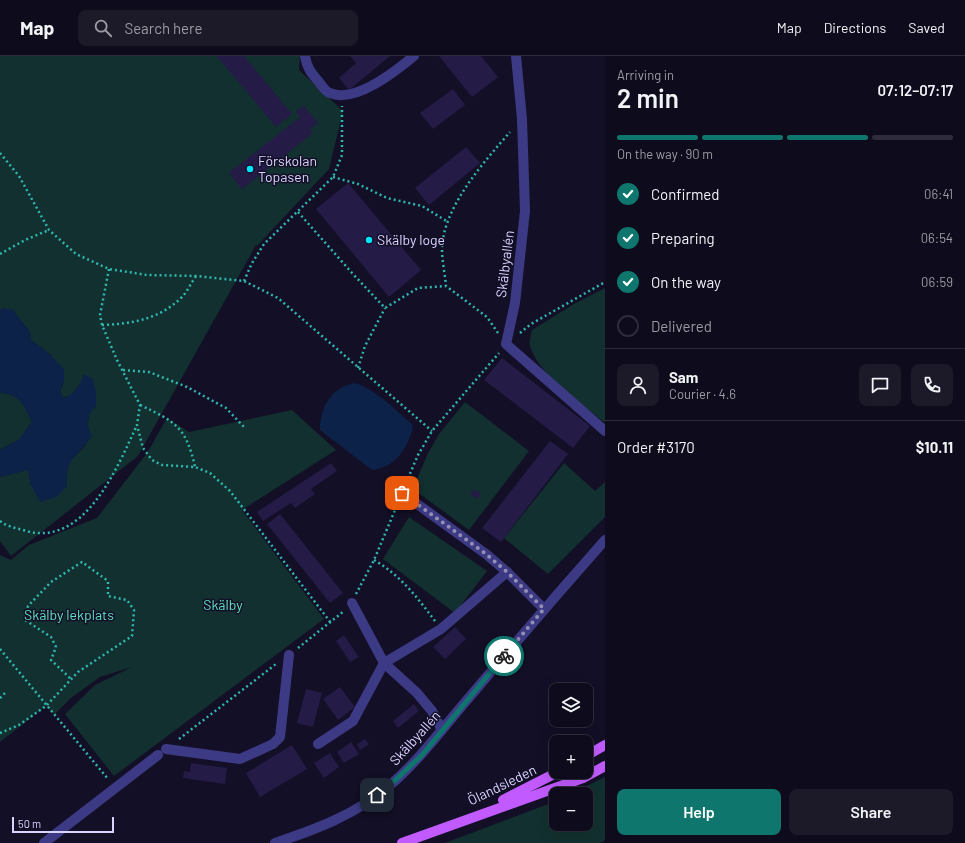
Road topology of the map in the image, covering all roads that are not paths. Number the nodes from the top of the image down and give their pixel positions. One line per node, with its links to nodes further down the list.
1 (304, 56): 2 (street)
2 (414, 56)
3 (516, 56): 4 (street, Skälbyallén)
4 (605, 431)
5 (402, 493): 7 (street)
6 (605, 540): 9 (street, Skälbyallén)
7 (507, 572): 9 (street); 11 (street)
8 (352, 603): 11 (street)
9 (544, 609): 12 (street, Skälbyallén)
10 (289, 655): 19 (street)
11 (384, 663): 12 (street); 13 (street)
12 (442, 730): 20 (street, Skälbyallén)
13 (318, 744)
14 (605, 745): 15 (main road)
15 (593, 752)
16 (605, 766): 18 (main road, Ölandsleden)
17 (549, 777): 18 (main road, Ölandsleden)
18 (458, 822): 21 (main road, Ölandsleden)
19 (44, 843)
20 (275, 843)
21 (402, 843)

